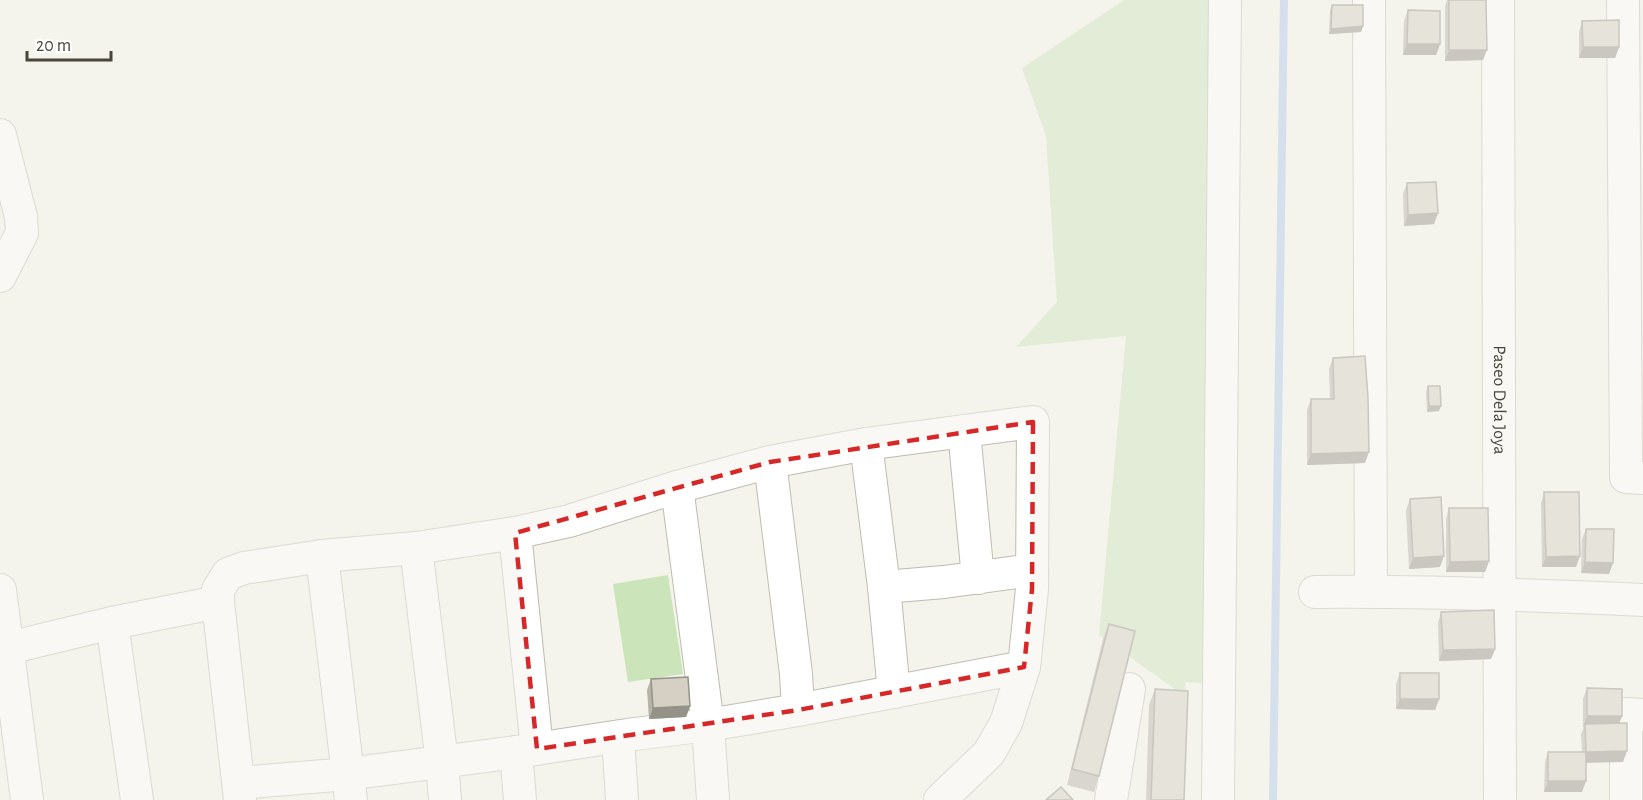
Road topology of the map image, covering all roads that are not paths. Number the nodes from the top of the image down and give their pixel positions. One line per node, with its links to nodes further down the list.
1 (1225, 0): 45 (street)
2 (1369, 0): 19 (street)
3 (1498, 0): 21 (street, Paseo Dela Joya)
4 (1623, 0): 10 (street)
5 (0, 135): 6 (street)
6 (0, 276)
7 (964, 430): 8 (street); 15 (street); 16 (street)
8 (866, 444): 9 (street); 17 (street)
9 (770, 462): 11 (street); 29 (street)
10 (1643, 478)
11 (677, 487): 12 (street); 31 (street)
12 (515, 533): 13 (street); 33 (street)
13 (416, 548): 14 (street); 34 (street)
14 (322, 556): 23 (street); 35 (street)
15 (1032, 570): 16 (street); 26 (street)
16 (978, 578): 17 (street)
17 (884, 587): 28 (street)
18 (0, 590): 25 (street)
19 (1371, 591): 20 (street); 21 (street)
20 (1315, 592)
21 (1500, 594): 22 (street); 46 (street, Paseo Dela Joya)
22 (1643, 600)
23 (218, 602): 24 (street); 36 (street)
24 (112, 623): 25 (street); 38 (street)
25 (4, 650): 37 (street)
26 (1024, 667): 28 (street); 43 (street)
27 (1129, 689): 44 (street)
28 (894, 692): 29 (street)
29 (798, 710): 31 (street)
30 (1643, 715): 47 (street)
31 (708, 724): 32 (street); 42 (street)
32 (618, 737): 33 (street); 41 (street)
33 (527, 751): 34 (street); 40 (street)
34 (442, 762): 35 (street); 39 (street)
35 (350, 787): 36 (street)
36 (239, 792)
37 (27, 800)
38 (137, 800)
39 (445, 800)
40 (520, 800)
41 (622, 800)
42 (713, 800)
43 (940, 800)
44 (1111, 800)
45 (1218, 800)
46 (1500, 800)
47 (1626, 800)

